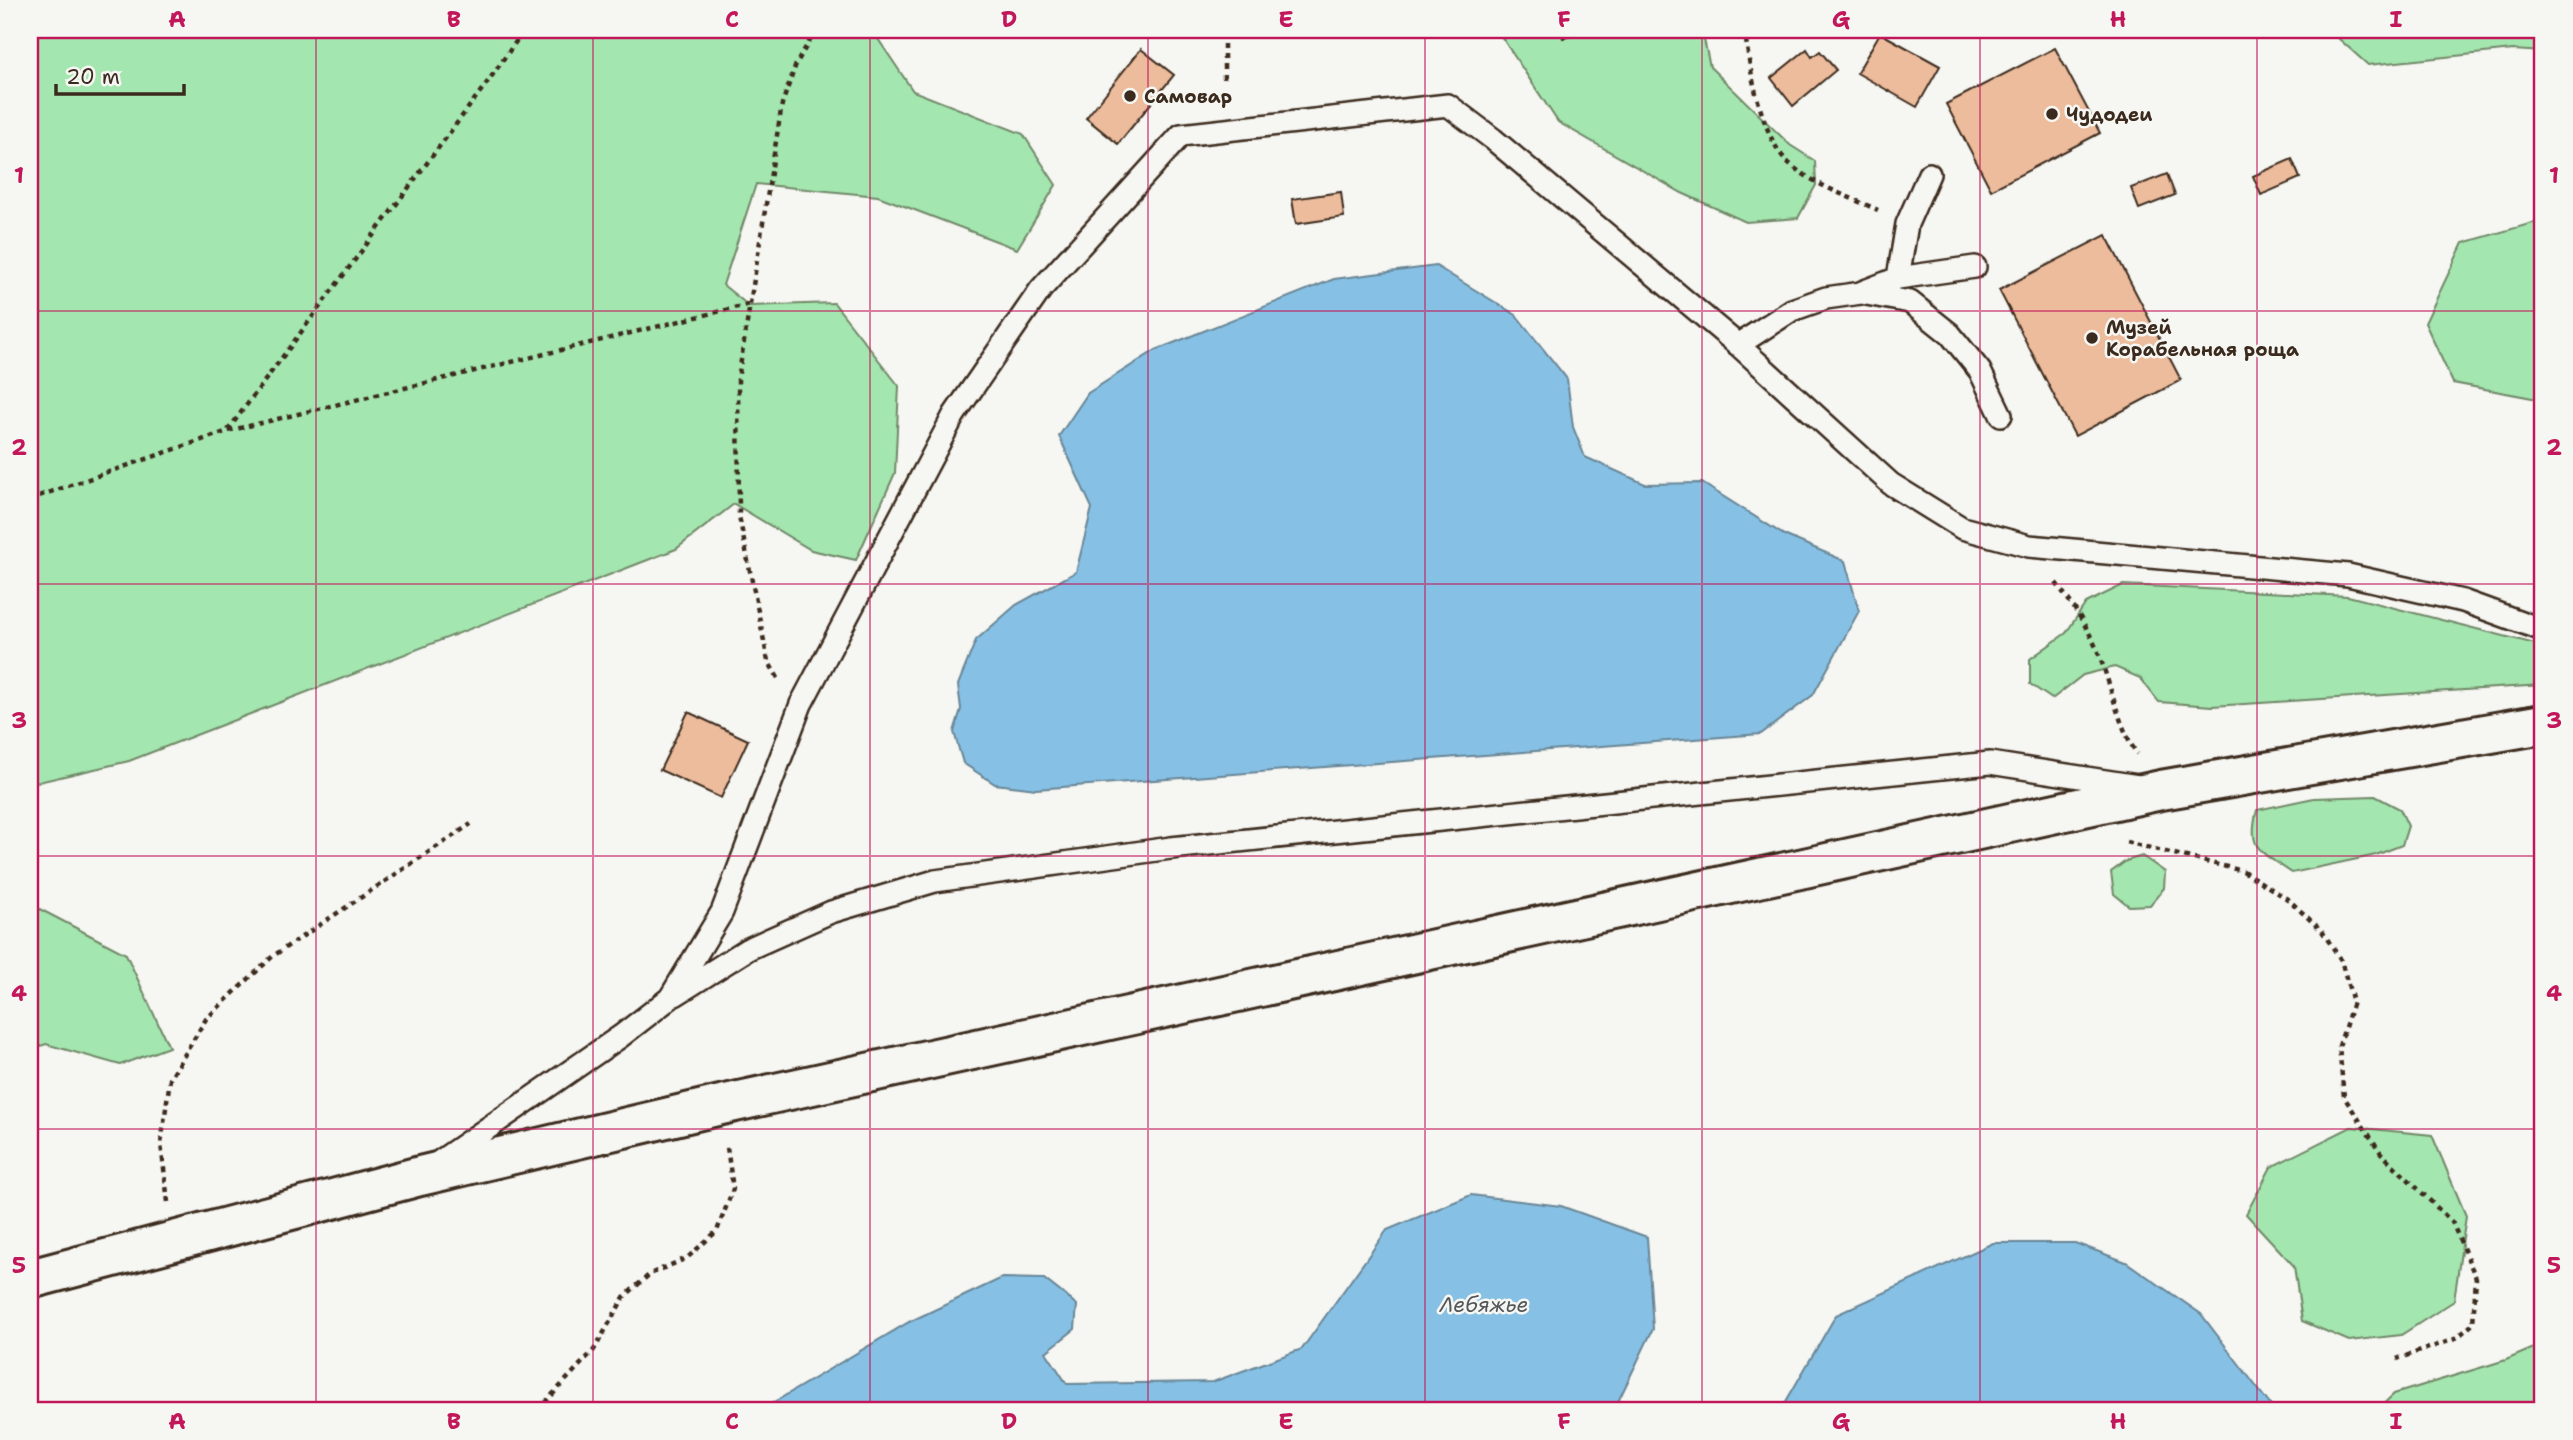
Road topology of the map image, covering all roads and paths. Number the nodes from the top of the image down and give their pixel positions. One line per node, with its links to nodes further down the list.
1 (524, 30): 14 (path)
2 (816, 30): 11 (path)
3 (1224, 30): 5 (path)
4 (1745, 30): 7 (path)
5 (1224, 79)
6 (1929, 174): 7 (lane)
7 (1907, 225): 9 (lane)
8 (1975, 267): 9 (lane)
9 (1898, 278): 10 (lane)
10 (1861, 293): 12 (lane); 13 (lane)
11 (750, 304): 14 (path); 18 (path)
12 (1738, 345): 16 (lane); 18 (lane)
13 (2001, 415)
14 (228, 431): 15 (path)
15 (30, 499)
16 (2029, 546): 17 (lane); 20 (path)
17 (2543, 630)
18 (801, 704): 23 (lane)
19 (2543, 723): 20 (street)
20 (2161, 790): 23 (lane); 24 (street)
21 (471, 824): 26 (path)
22 (2123, 841): 28 (path)
23 (670, 998): 25 (lane)
24 (721, 1105): 25 (street); 29 (path)
25 (420, 1175): 26 (street)
26 (173, 1241): 27 (street)
27 (30, 1279)
28 (2397, 1359)
29 (538, 1410)

